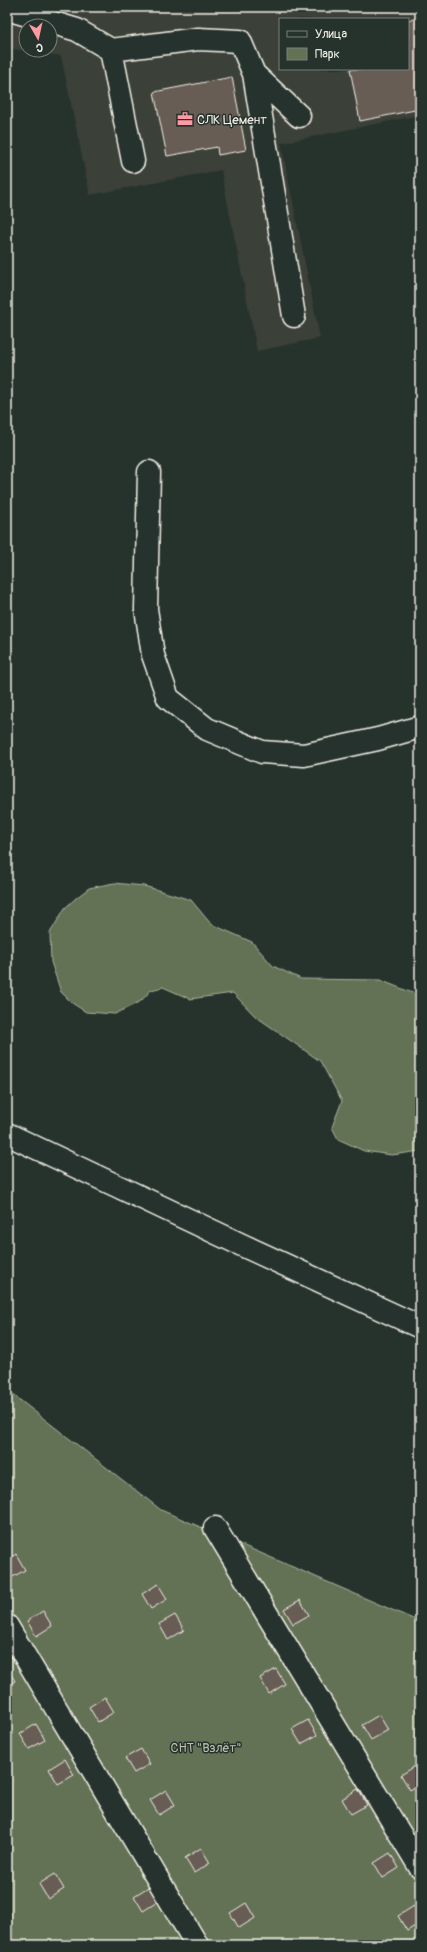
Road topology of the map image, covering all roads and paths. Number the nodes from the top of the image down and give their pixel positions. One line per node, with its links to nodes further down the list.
1 (7, 9): 2 (street)
2 (111, 50): 3 (street); 5 (street)
3 (254, 74): 4 (street); 6 (street)
4 (299, 116)
5 (133, 161)
6 (294, 316)
7 (149, 472): 8 (street)
8 (420, 727)
9 (7, 1134): 10 (street)
10 (420, 1328)
11 (215, 1528): 13 (street)
12 (7, 1626): 14 (street)
13 (420, 1867)
14 (197, 1945)

